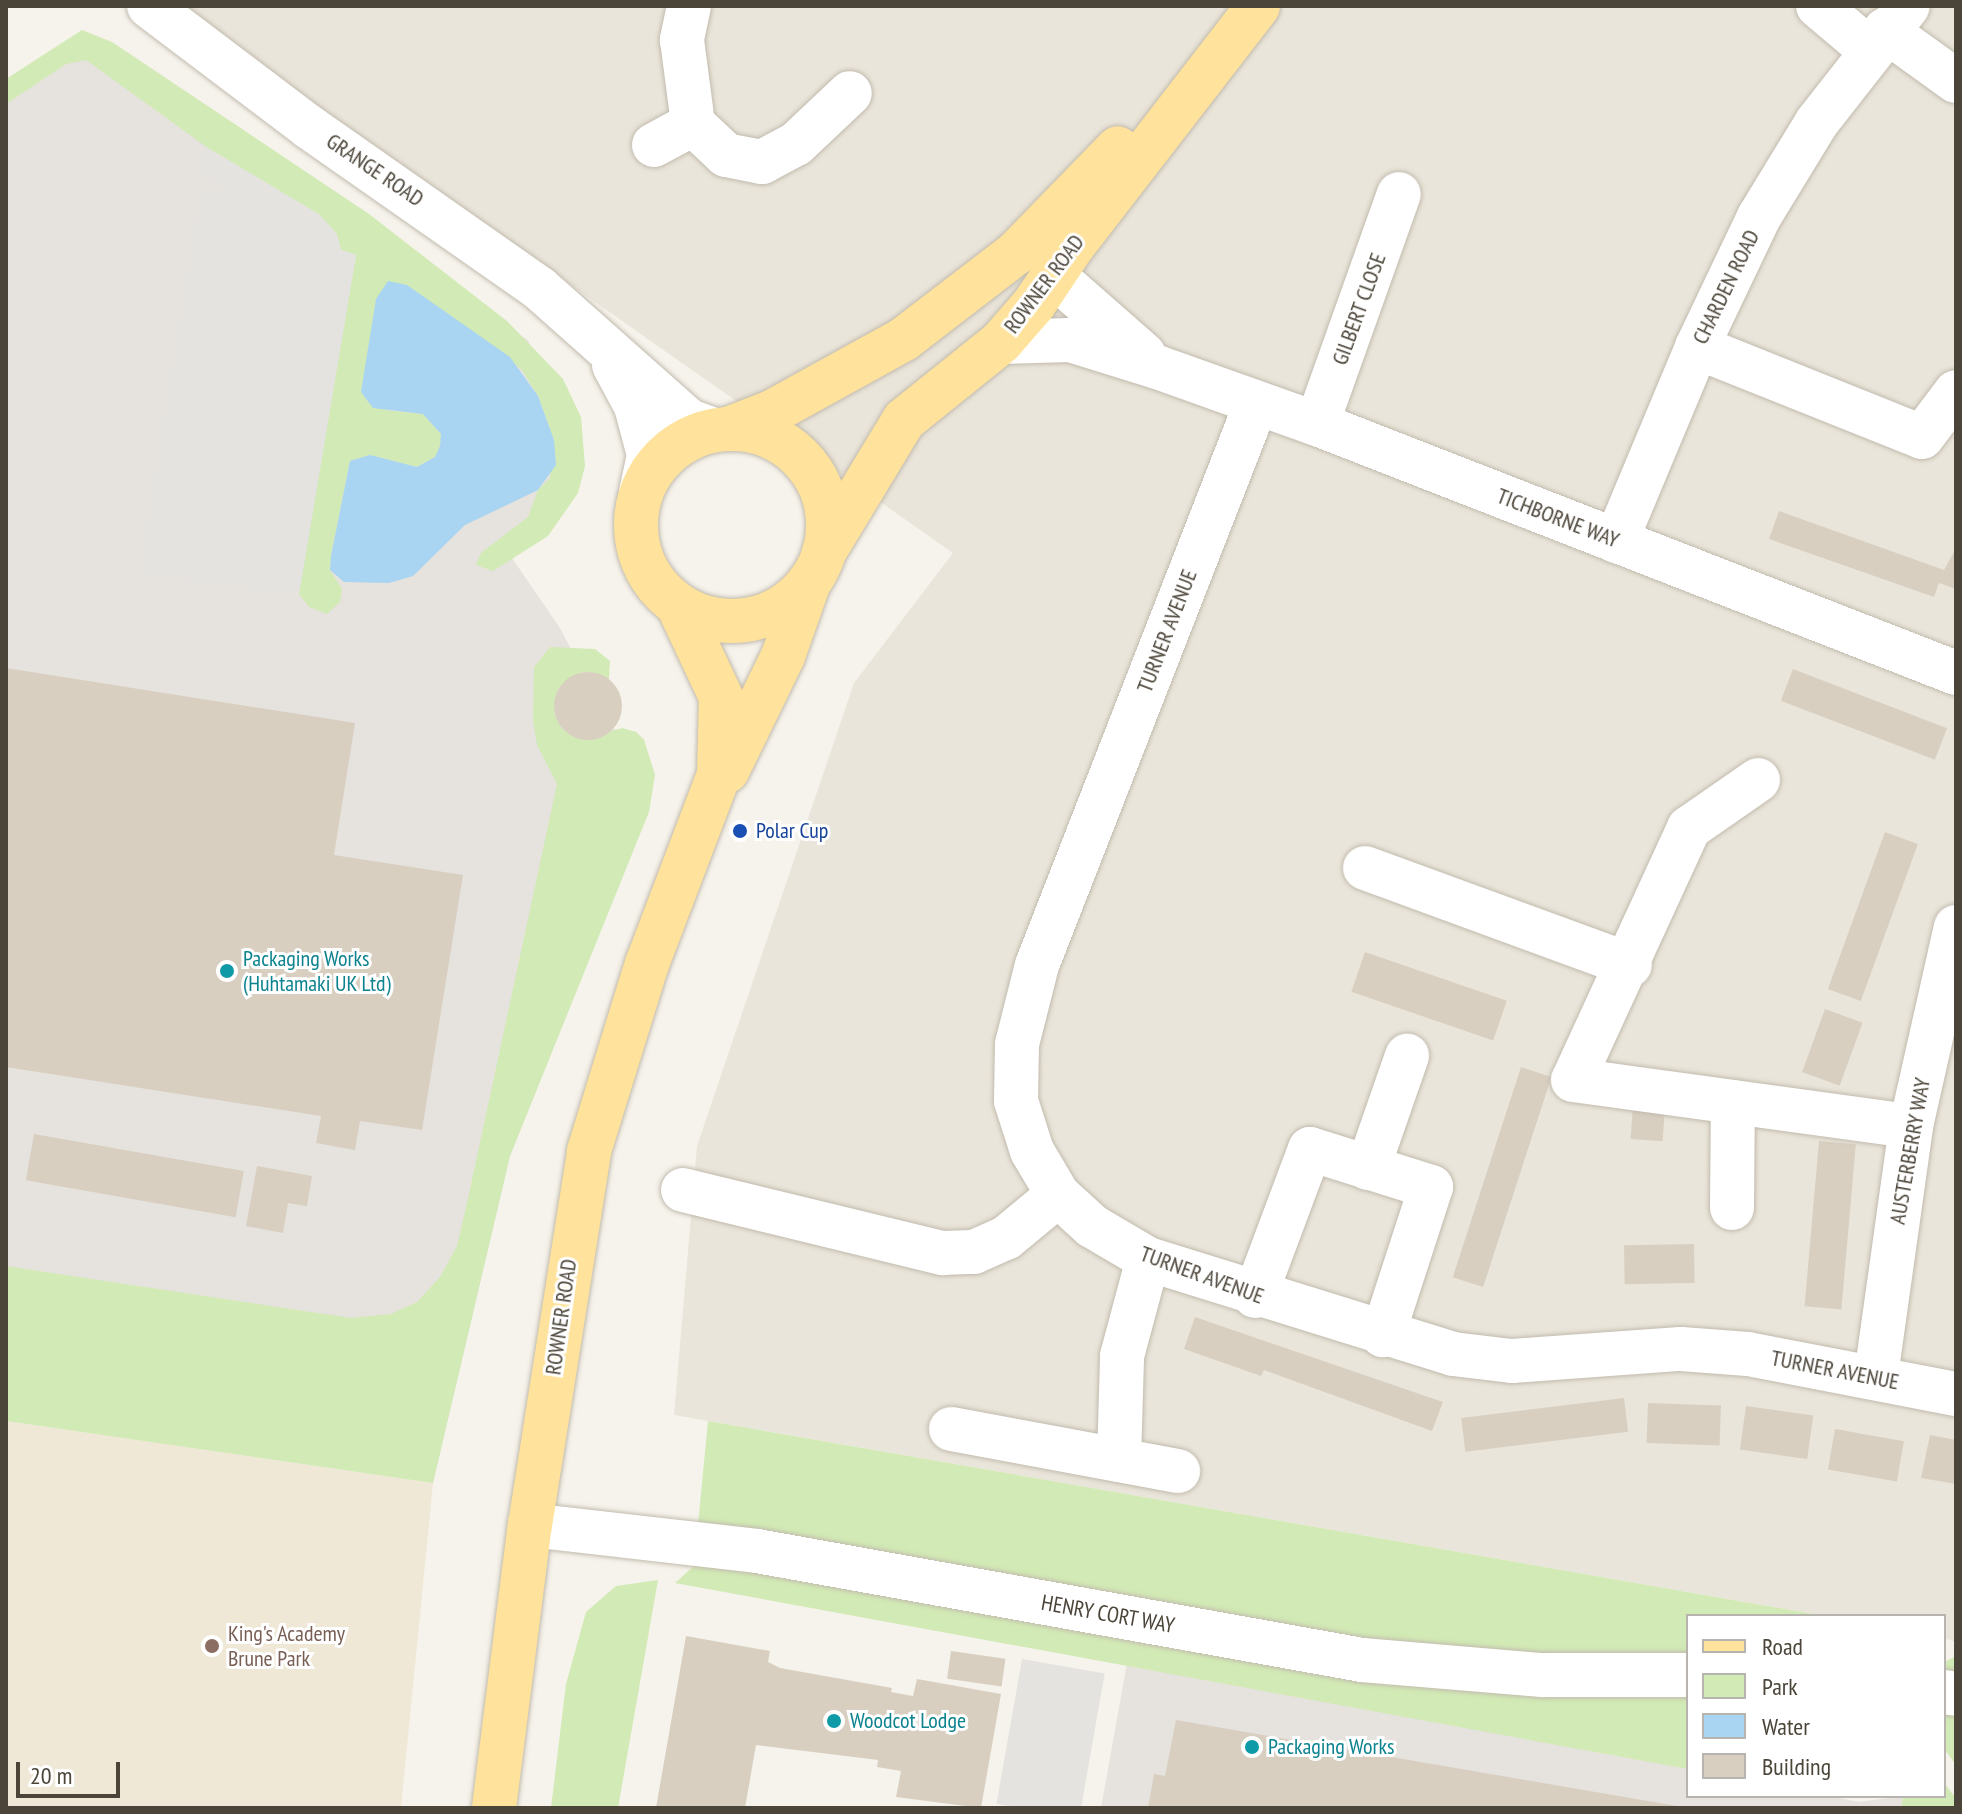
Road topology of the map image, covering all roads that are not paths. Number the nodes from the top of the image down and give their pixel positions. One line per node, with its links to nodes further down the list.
1 (149, 6): 12 (street, GRANGE ROAD)
2 (689, 6): 8 (street)
3 (1257, 6): 11 (main road, ROWNER ROAD); 13 (main road, ROWNER ROAD)
4 (1818, 6): 5 (street)
5 (1887, 29): 6 (street); 15 (street, CHARDEN ROAD)
6 (1956, 81)
7 (850, 93): 8 (street)
8 (693, 124): 9 (street)
9 (654, 145)
10 (1399, 194): 20 (street, GILBERT CLOSE)
11 (1053, 275): 14 (main road, ROWNER ROAD); 16 (street, TICHBORNE WAY); 19 (main road)
12 (597, 339): 13 (street, GRANGE ROAD); 21 (street, GRANGE ROAD); 22 (street, GRANGE ROAD)
13 (904, 339): 19 (main road, ROWNER ROAD)
14 (1001, 342): 16 (street, TICHBORNE WAY); 24 (main road, ROWNER ROAD)
15 (1697, 347): 17 (street); 23 (street, CHARDEN ROAD)
16 (1157, 367): 18 (street, TICHBORNE WAY)
17 (1956, 392)
18 (1256, 404): 20 (street, TICHBORNE WAY); 37 (street, TURNER AVENUE)
19 (772, 412): 21 (main road, ROWNER ROAD)
20 (1317, 424): 23 (street, TICHBORNE WAY)
21 (721, 430): 22 (main road); 24 (main road)
22 (641, 493): 25 (main road)
23 (1616, 541): 26 (street, TICHBORNE WAY)
24 (817, 567): 25 (main road); 28 (main road, ROWNER ROAD)
25 (678, 605): 28 (main road, ROWNER ROAD)
26 (1956, 673)
27 (1758, 780): 31 (street)
28 (693, 842): 47 (main road, ROWNER ROAD)
29 (1365, 868): 31 (street)
30 (1956, 931): 34 (street, AUSTERBERRY WAY)
31 (1630, 965): 33 (street)
32 (1407, 1056): 35 (street)
33 (1733, 1102): 34 (street); 38 (street)
34 (1911, 1126): 42 (street, AUSTERBERRY WAY)
35 (1368, 1168): 40 (street); 41 (street)
36 (683, 1190): 37 (street)
37 (1058, 1195): 39 (street, TURNER AVENUE)
38 (1732, 1208)
39 (1148, 1259): 40 (street, TURNER AVENUE); 45 (street)
40 (1255, 1296): 41 (street, TURNER AVENUE)
41 (1383, 1335): 42 (street, TURNER AVENUE)
42 (1876, 1376): 43 (street, TURNER AVENUE)
43 (1956, 1394)
44 (951, 1429): 45 (street)
45 (1119, 1460): 46 (street)
46 (1178, 1471)
47 (530, 1525): 48 (street, HENRY CORT WAY); 49 (main road, ROWNER ROAD)
48 (1686, 1675)
49 (494, 1808)

